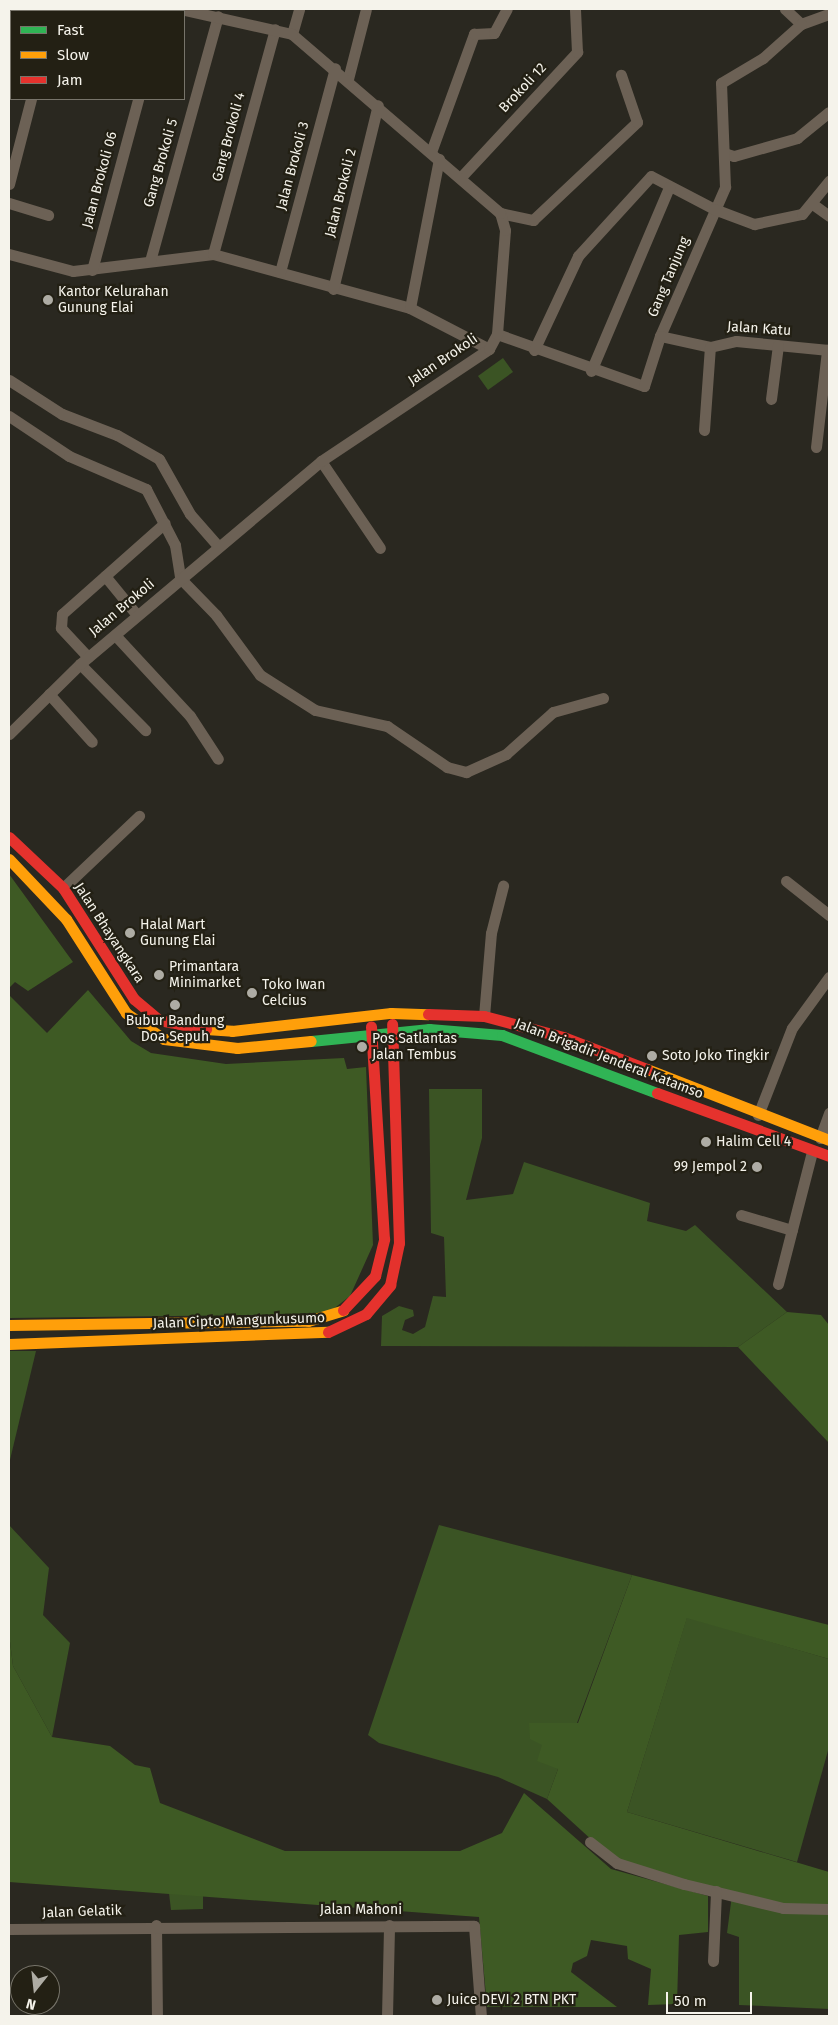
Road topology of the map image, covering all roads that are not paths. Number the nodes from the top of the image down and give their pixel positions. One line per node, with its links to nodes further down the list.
1 (180, 9): 8 (street)
2 (299, 9): 11 (street)
3 (366, 9): 14 (street)
4 (507, 9): 20 (street)
5 (575, 9): 21 (street, Brokoli 12)
6 (785, 9): 9 (street)
7 (829, 14): 9 (street)
8 (218, 16): 10 (street); 33 (street, Gang Brokoli 5)
9 (801, 24): 19 (street)
10 (275, 28): 11 (street); 32 (street, Gang Brokoli 4)
11 (292, 34): 12 (street)
12 (335, 68): 14 (street); 35 (street, Jalan Brokoli 3)
13 (621, 76): 28 (street)
14 (348, 79): 17 (street)
15 (32, 100): 23 (street)
16 (138, 100): 34 (street, Jalan Brokoli 06)
17 (378, 105): 20 (street); 36 (street, Jalan Brokoli 2)
18 (829, 112): 19 (street)
19 (724, 153): 26 (street, Gang Tanjung)
20 (435, 155): 21 (street); 37 (street)
21 (461, 177): 28 (street)
22 (829, 182): 27 (street)
23 (9, 184)
24 (668, 188): 26 (street); 43 (street); 45 (street)
25 (9, 203): 29 (street)
26 (716, 204): 27 (street); 39 (street, Gang Tanjung)
27 (814, 205): 30 (street)
28 (500, 213): 38 (street, Jalan Brokoli)
29 (48, 215)
30 (829, 216)
31 (9, 254): 34 (street)
32 (213, 254): 33 (street); 35 (street)
33 (150, 261): 34 (street)
34 (92, 270)
35 (280, 272): 36 (street)
36 (333, 289): 37 (street)
37 (410, 308): 42 (street)
38 (497, 334): 42 (street, Jalan Brokoli); 43 (street)
39 (660, 336): 41 (street, Jalan Katu); 45 (street, Gang Tanjung)
40 (778, 345): 41 (street, Jalan Katu); 44 (street, Jalan Katu); 47 (street)
41 (710, 347): 49 (street)
42 (489, 349): 51 (street, Jalan Brokoli)
43 (534, 350): 45 (street)
44 (828, 350): 50 (street)
45 (591, 371)
46 (9, 380): 54 (street)
47 (771, 399)
48 (9, 416): 52 (street)
49 (704, 430)
50 (816, 447)
51 (321, 461): 53 (street); 54 (street, Jalan Brokoli)
52 (165, 523): 55 (street); 56 (street)
53 (380, 548)
54 (214, 549): 56 (street, Jalan Brokoli)
55 (104, 576): 57 (street); 59 (street)
56 (180, 578): 57 (street, Jalan Brokoli); 61 (street)
57 (137, 615): 58 (street, Jalan Brokoli)
58 (115, 634): 59 (street, Jalan Brokoli); 65 (street)
59 (84, 661): 60 (street, Jalan Brokoli); 62 (street)
60 (50, 694): 63 (street, Jalan Brokoli); 64 (street)
61 (603, 698)
62 (146, 730)
63 (9, 734)
64 (92, 742)
65 (218, 759)
66 (139, 816): 71 (street)
67 (9, 837): 71 (main road, Jalan Bhayangkara)
68 (9, 860): 78 (main road, Jalan Bhayangkara)
69 (786, 881): 72 (street)
70 (503, 886): 75 (street)
71 (63, 888): 76 (main road, Jalan Bhayangkara)
72 (829, 915)
73 (829, 977): 82 (street)
74 (391, 1013): 75 (main road, Jalan Brigadir Jenderal Katamso); 76 (main road, Jalan Brigadir Jenderal Katamso); 77 (main road, Jalan Cipto Mangunkusumo)
75 (484, 1016): 79 (main road, Jalan Brigadir Jenderal Katamso)
76 (372, 1017): 78 (main road, Jalan Cipto Mangunkusumo)
77 (392, 1033): 78 (main road, Jalan Brigadir Jenderal Katamso); 80 (main road, Jalan Brigadir Jenderal Katamso); 90 (main road, Jalan Cipto Mangunkusumo)
78 (371, 1036): 89 (main road, Jalan Cipto Mangunkusumo)
79 (710, 1096): 80 (main road); 82 (main road, Jalan Brigadir Jenderal Katamso)
80 (704, 1111): 84 (main road, Jalan Brigadir Jenderal Katamso)
81 (829, 1113): 83 (street)
82 (758, 1115): 83 (main road, Jalan Brigadir Jenderal Katamso)
83 (825, 1139)
84 (812, 1152): 85 (main road, Jalan Brigadir Jenderal Katamso); 87 (street)
85 (829, 1156)
86 (741, 1215): 87 (street)
87 (792, 1230): 88 (street)
88 (778, 1284)
89 (9, 1325)
90 (9, 1344)
91 (590, 1842): 92 (street)
92 (716, 1891): 93 (street); 97 (street)
93 (829, 1909)
94 (156, 1925): 95 (street, Jalan Mahoni); 96 (street, Jalan Gelatik); 98 (street)
95 (388, 1925): 100 (street); 102 (street, Jalan Mahoni)
96 (9, 1929)
97 (713, 1961)
98 (157, 2016)
99 (377, 2016): 100 (street)
100 (387, 2016): 101 (street)
101 (393, 2016)
102 (481, 2016)

